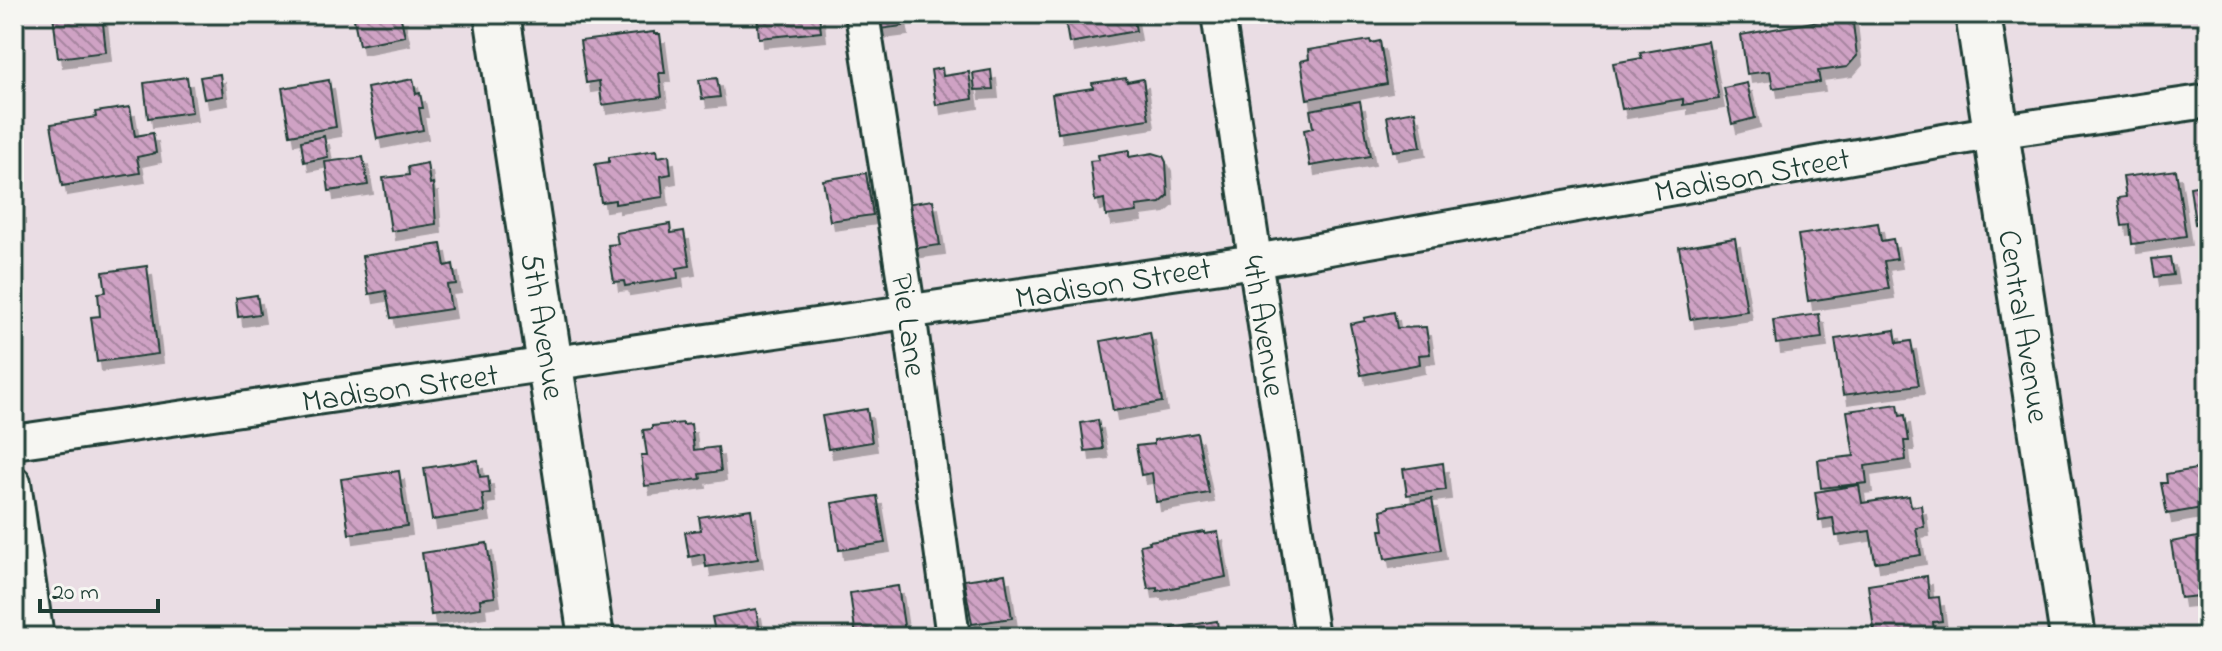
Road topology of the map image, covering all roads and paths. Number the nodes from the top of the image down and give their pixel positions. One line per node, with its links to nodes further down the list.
1 (497, 14): 9 (street, 5th Avenue)
2 (862, 14): 8 (street, Pie Lane)
3 (1218, 14): 7 (street, 4th Avenue)
4 (1978, 14): 6 (street, Central Avenue)
5 (2208, 101): 6 (street, Madison Street)
6 (1995, 132): 7 (street, Madison Street); 16 (street, Central Avenue)
7 (1255, 261): 8 (street, Madison Street); 15 (street, 4th Avenue)
8 (909, 313): 9 (street, Madison Street); 14 (street, Pie Lane)
9 (550, 366): 10 (street, Madison Street); 13 (street, 5th Avenue)
10 (14, 442)
11 (14, 483): 12 (street)
12 (37, 637)
13 (591, 637)
14 (953, 637)
15 (1312, 637)
16 (2073, 637)

